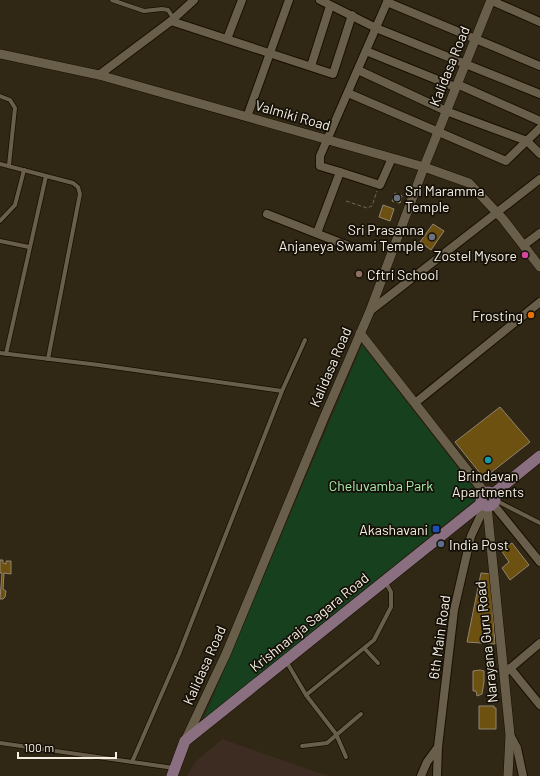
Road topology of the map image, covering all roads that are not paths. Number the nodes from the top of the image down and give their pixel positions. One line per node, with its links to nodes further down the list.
1 (112, 0): 10 (lane)
2 (194, 0): 10 (street)
3 (242, 0): 13 (street)
4 (289, 0): 16 (street)
5 (320, 0): 8 (street)
6 (490, 0): 11 (street); 14 (street, Kalidasa Road)
7 (387, 1): 12 (street); 14 (street)
8 (330, 6): 9 (street); 19 (street)
9 (352, 15): 12 (street); 19 (street)
10 (172, 20): 13 (street); 22 (street)
11 (540, 22)
12 (376, 28): 15 (street); 18 (street)
13 (227, 39): 16 (street)
14 (474, 39): 18 (street, Kalidasa Road); 20 (street)
15 (366, 51): 21 (street); 23 (street)
16 (270, 53): 19 (street); 28 (street)
17 (0, 54): 22 (street, Valmiki Road)
18 (465, 63): 23 (street, Kalidasa Road); 25 (street)
19 (311, 66)
20 (540, 66)
21 (358, 70): 24 (street); 27 (street)
22 (98, 75): 28 (street, Valmiki Road)
23 (456, 86): 27 (street, Kalidasa Road); 29 (street)
24 (348, 93): 31 (street); 32 (street)
25 (540, 94)
26 (0, 96): 37 (lane)
27 (446, 111): 31 (street, Kalidasa Road); 33 (street)
28 (247, 117): 32 (street, Valmiki Road)
29 (540, 121)
30 (540, 128): 33 (street)
31 (437, 132): 33 (street); 38 (street, Kalidasa Road)
32 (328, 140): 35 (street, Valmiki Road); 40 (street)
33 (527, 141): 34 (street)
34 (540, 154)
35 (392, 158): 38 (street, Valmiki Road); 40 (street)
36 (0, 164): 37 (lane)
37 (9, 165): 39 (lane)
38 (424, 167): 43 (street, Valmiki Road); 54 (street, Kalidasa Road)
39 (24, 170): 41 (lane); 45 (lane)
40 (340, 172): 46 (street)
41 (46, 176): 50 (lane); 59 (lane)
42 (540, 179): 43 (street)
43 (498, 213): 49 (street, Valmiki Road); 54 (street)
44 (267, 214): 46 (street)
45 (1, 219)
46 (317, 233): 51 (street)
47 (540, 233): 49 (street)
48 (0, 241): 50 (lane)
49 (524, 245): 52 (street, Valmiki Road)
50 (29, 247): 58 (lane)
51 (351, 247)
52 (540, 267)
53 (540, 302): 61 (street)
54 (370, 311): 55 (street, Kalidasa Road)
55 (360, 333): 61 (street); 77 (street, Kalidasa Road)
56 (305, 340): 60 (lane)
57 (0, 353): 58 (lane)
58 (6, 354): 59 (lane)
59 (48, 359): 60 (lane)
60 (282, 391): 82 (lane)
61 (414, 402): 63 (street)
62 (540, 456): 63 (main road, Krishnaraja Sagara Road)
63 (489, 501): 64 (lane); 65 (street); 66 (main road, Krishnaraja Sagara Road); 71 (street, Narayana Guru Road); 80 (street, 6th Main Road)
64 (540, 523)
65 (540, 562)
66 (385, 581): 68 (lane); 69 (main road, Krishnaraja Sagara Road)
67 (540, 643): 71 (street)
68 (365, 649): 70 (lane); 72 (lane)
69 (285, 660): 72 (lane); 77 (main road, Krishnaraja Sagara Road)
70 (378, 663)
71 (507, 670): 73 (street); 76 (street, Narayana Guru Road)
72 (306, 695): 75 (lane)
73 (540, 705)
74 (361, 714): 75 (lane)
75 (336, 734): 79 (lane); 81 (lane)
76 (510, 735): 86 (street, Narayana Guru Road); 87 (street)
77 (185, 741): 83 (main road)
78 (0, 743): 82 (lane)
79 (302, 746)
80 (438, 747): 84 (street); 85 (street, 6th Main Road)
81 (346, 757)
82 (132, 762): 83 (lane)
83 (174, 772)
84 (421, 776)
85 (437, 776)
86 (508, 776)
87 (523, 776)

